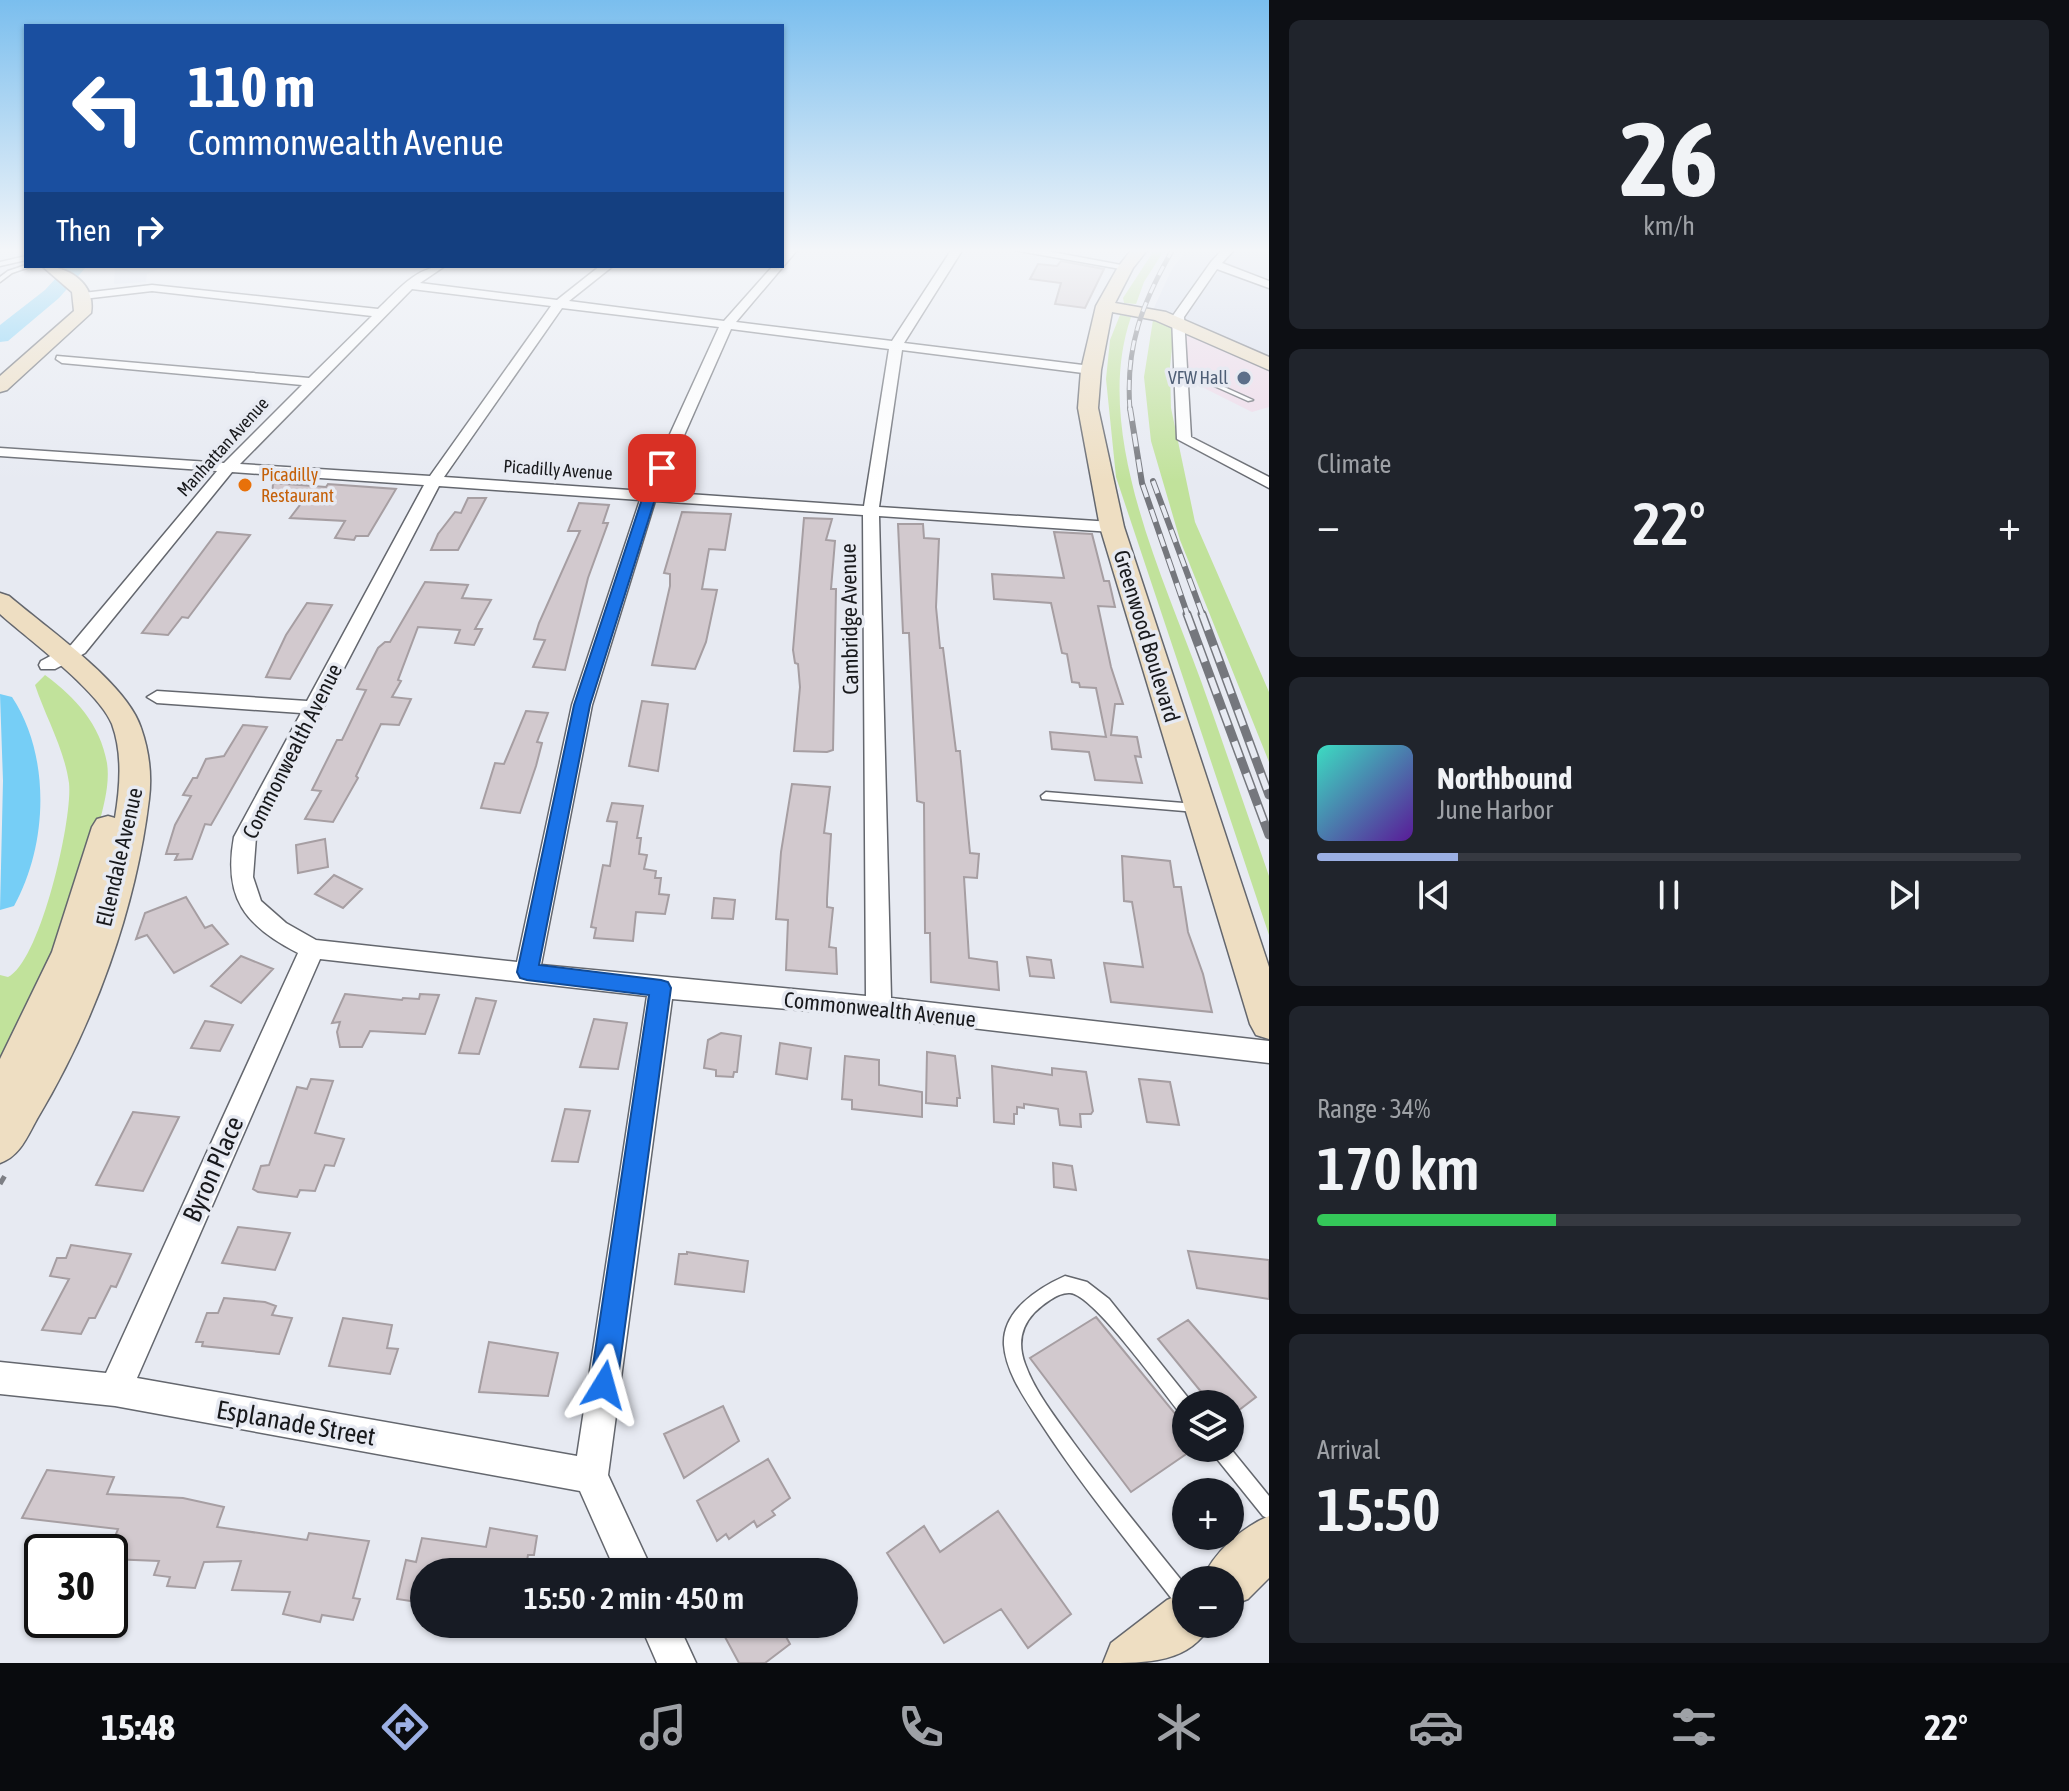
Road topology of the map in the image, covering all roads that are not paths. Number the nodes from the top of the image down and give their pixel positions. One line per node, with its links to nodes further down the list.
1 (726, 326): 24 (street)
2 (55, 327): 16 (main road)
3 (69, 327): 18 (main road)
4 (367, 327): 17 (street, Manhattan Avenue)
5 (543, 327): 22 (street, Commonwealth Avenue)
6 (731, 327): 11 (street)
7 (908, 327): 11 (street, Cambridge Avenue)
8 (1100, 327): 15 (main road, Greenwood Boulevard)
9 (1178, 327): 14 (street)
10 (1184, 327): 13 (main road)
11 (896, 345): 15 (street); 25 (street, Cambridge Avenue)
12 (62, 359): 17 (street)
13 (1269, 364)
14 (1178, 368): 19 (lane); 23 (street)
15 (1091, 370): 26 (main road, Greenwood Boulevard)
16 (0, 376)
17 (312, 382): 21 (street, Manhattan Avenue)
18 (0, 386)
19 (1250, 400)
20 (0, 452): 21 (street, Picadilly Avenue)
21 (228, 467): 22 (street, Picadilly Avenue); 29 (street, Manhattan Avenue)
22 (434, 481): 24 (street, Picadilly Avenue); 31 (street, Commonwealth Avenue)
23 (1269, 483)
24 (649, 496): 25 (street, Picadilly Avenue); 35 (street)
25 (871, 510): 26 (street, Picadilly Avenue); 37 (street, Cambridge Avenue)
26 (1112, 527): 33 (main road, Greenwood Boulevard)
27 (0, 601): 29 (main road, Ellendale Avenue)
28 (0, 621): 29 (main road, Ellendale Avenue)
29 (56, 661): 40 (main road, Ellendale Avenue); 41 (main road, Ellendale Avenue)
30 (157, 697): 31 (street)
31 (313, 708): 34 (street, Commonwealth Avenue)
32 (1046, 796): 33 (lane)
33 (1201, 809): 38 (main road, Greenwood Boulevard)
34 (312, 949): 35 (street, Commonwealth Avenue); 43 (street, Byron Place)
35 (527, 972): 36 (street, Commonwealth Avenue)
36 (661, 988): 37 (street, Commonwealth Avenue); 46 (street)
37 (879, 1007): 39 (street, Commonwealth Avenue)
38 (1269, 1024)
39 (1269, 1052)
40 (0, 1093)
41 (0, 1145)
42 (0, 1378): 43 (street, Esplanade Street)
43 (115, 1390): 46 (street, Esplanade Street)
44 (1172, 1390): 51 (lane)
45 (1230, 1462): 47 (lane)
46 (591, 1476): 49 (street)
47 (1269, 1510)
48 (1269, 1542): 50 (main road)
49 (629, 1558)
50 (1244, 1566)
51 (1172, 1583)
52 (1172, 1630): 55 (main road)
53 (665, 1638): 54 (street)
54 (677, 1663)
55 (1131, 1663)

